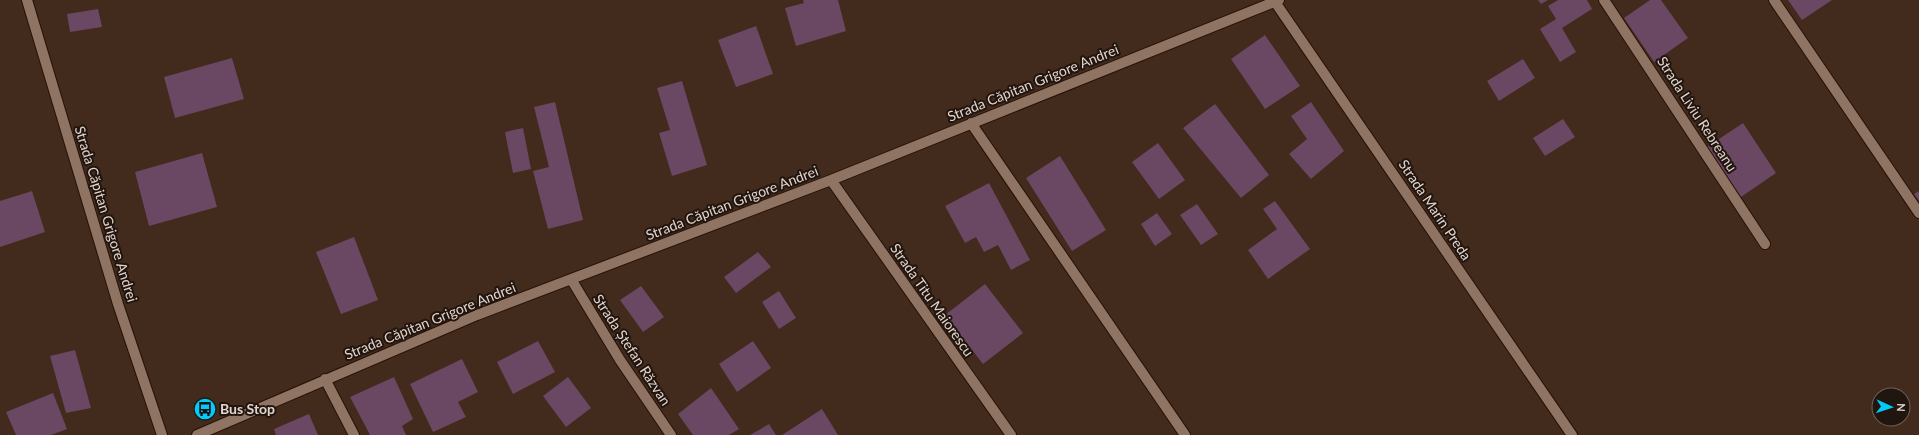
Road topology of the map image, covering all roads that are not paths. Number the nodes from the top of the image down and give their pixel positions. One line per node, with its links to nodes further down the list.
1 (27, 0): 11 (street, Strada Căpitan Grigore Andrei)
2 (1604, 0): 8 (street, Strada Liviu Rebreanu)
3 (1774, 0): 7 (street)
4 (1277, 1): 5 (street, Strada Căpitan Grigore Andrei); 17 (street, Strada Marin Preda)
5 (971, 123): 6 (street, Strada Căpitan Grigore Andrei); 16 (street)
6 (831, 180): 9 (street, Strada Căpitan Grigore Andrei); 15 (street, Strada Titu Maiorescu)
7 (1919, 213)
8 (1766, 244)
9 (571, 279): 10 (street, Strada Căpitan Grigore Andrei); 14 (street, Strada Ștefan Răzvan)
10 (325, 379): 12 (street, Strada Căpitan Grigore Andrei); 13 (street)
11 (162, 435)
12 (197, 435)
13 (354, 435)
14 (671, 435)
15 (1011, 435)
16 (1184, 435)
17 (1572, 435)

